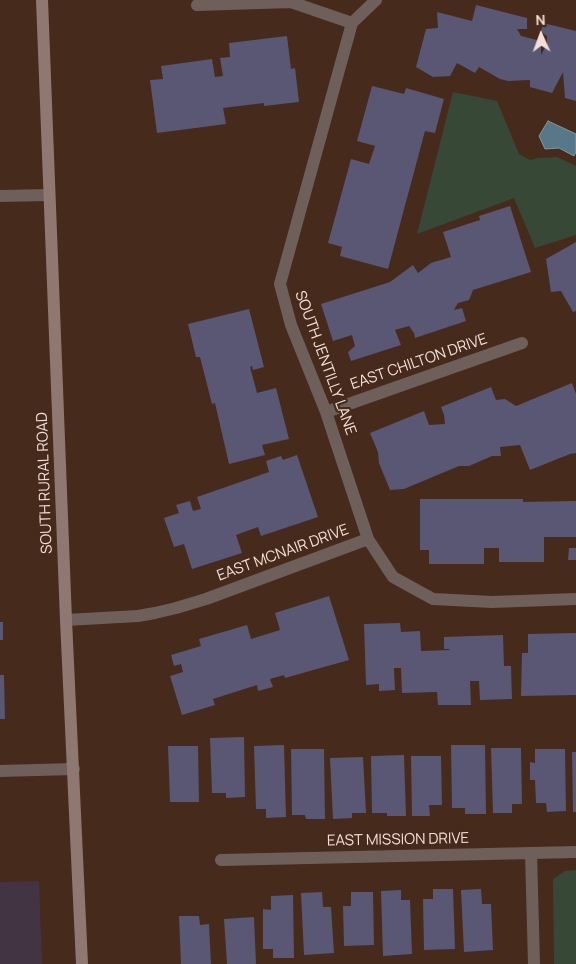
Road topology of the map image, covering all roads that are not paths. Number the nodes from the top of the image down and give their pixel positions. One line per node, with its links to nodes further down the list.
1 (42, 0): 5 (main road, SOUTH RURAL ROAD)
2 (376, 0): 4 (street)
3 (198, 6): 4 (street)
4 (352, 23): 8 (street, SOUTH JENTILLY LANE)
5 (49, 195): 6 (street); 11 (main road, SOUTH RURAL ROAD)
6 (0, 196)
7 (522, 343): 8 (street, EAST CHILTON DRIVE)
8 (326, 412): 9 (street, SOUTH JENTILLY LANE)
9 (368, 539): 10 (street, EAST MCNAIR DRIVE); 11 (street, EAST MCNAIR DRIVE)
10 (576, 599)
11 (66, 620): 12 (main road, SOUTH RURAL ROAD)
12 (74, 769): 13 (street); 17 (main road, SOUTH RURAL ROAD)
13 (0, 771)
14 (576, 852): 15 (street, EAST MISSION DRIVE)
15 (531, 854): 16 (street, EAST MISSION DRIVE); 18 (street)
16 (220, 860)
17 (82, 964)
18 (534, 964)

